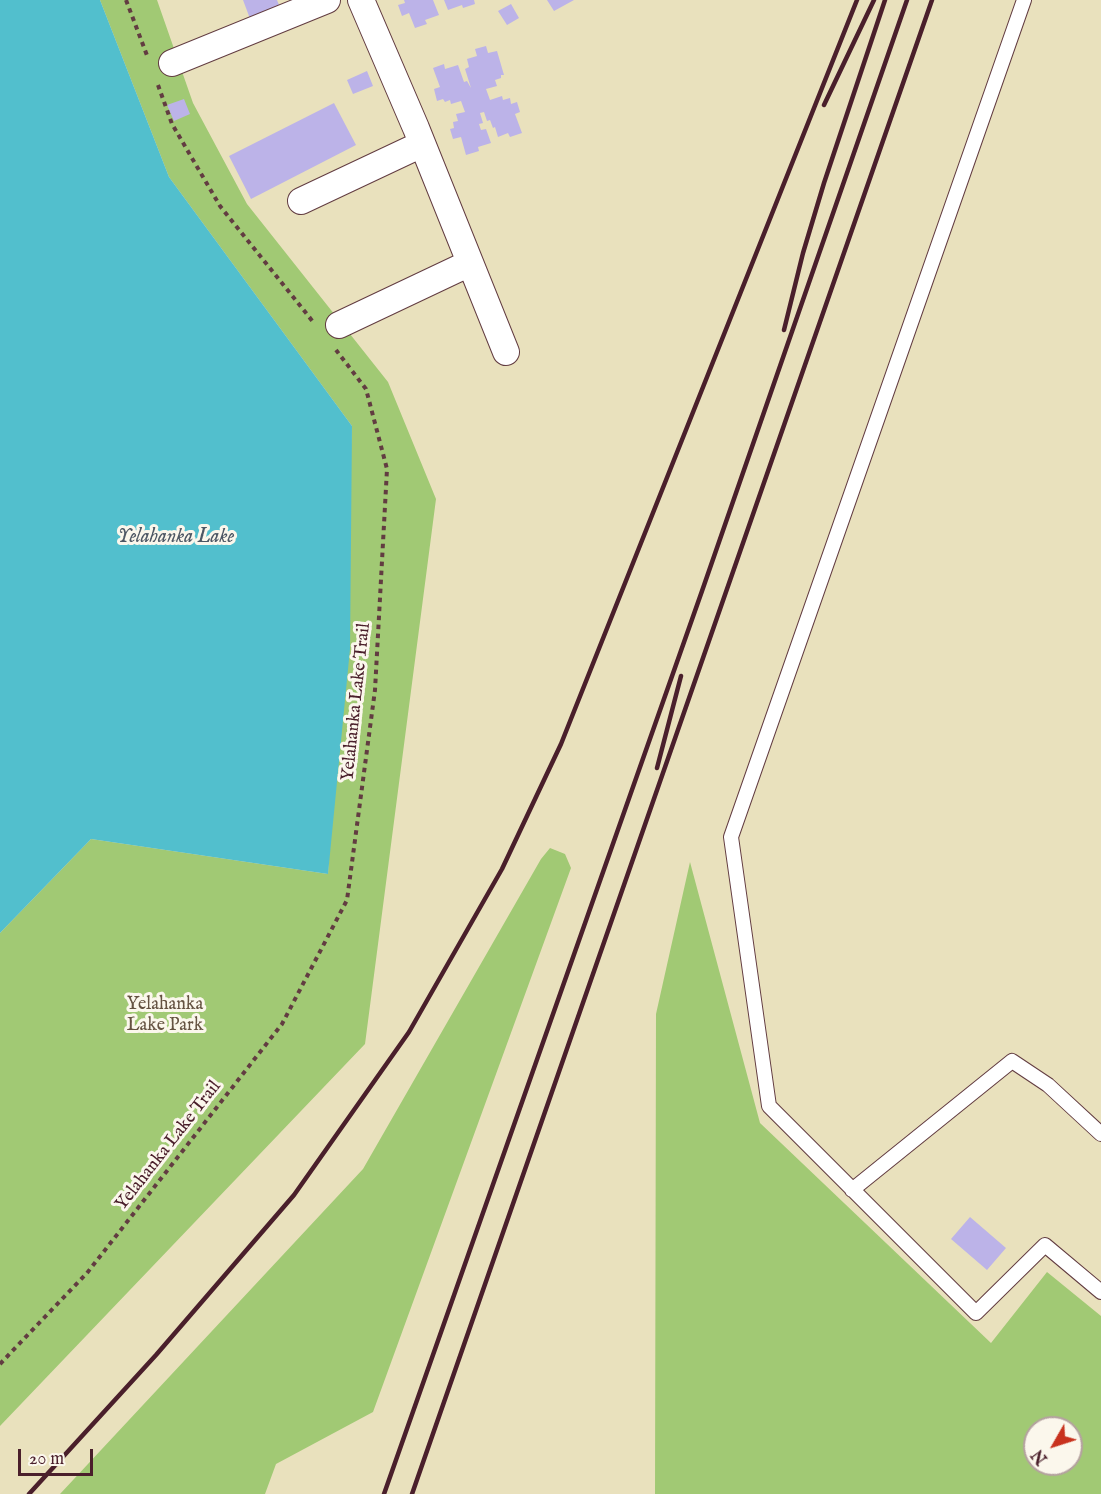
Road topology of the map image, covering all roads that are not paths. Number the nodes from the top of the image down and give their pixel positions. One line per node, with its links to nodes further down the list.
1 (327, 0): 4 (street)
2 (361, 0): 5 (street)
3 (1024, 0): 11 (lane)
4 (159, 69)
5 (422, 144): 6 (street); 7 (street)
6 (302, 201)
7 (470, 263): 8 (street); 9 (street)
8 (328, 330)
9 (506, 352)
10 (1101, 1134): 11 (lane)
11 (852, 1190): 12 (lane)
12 (1101, 1292)

